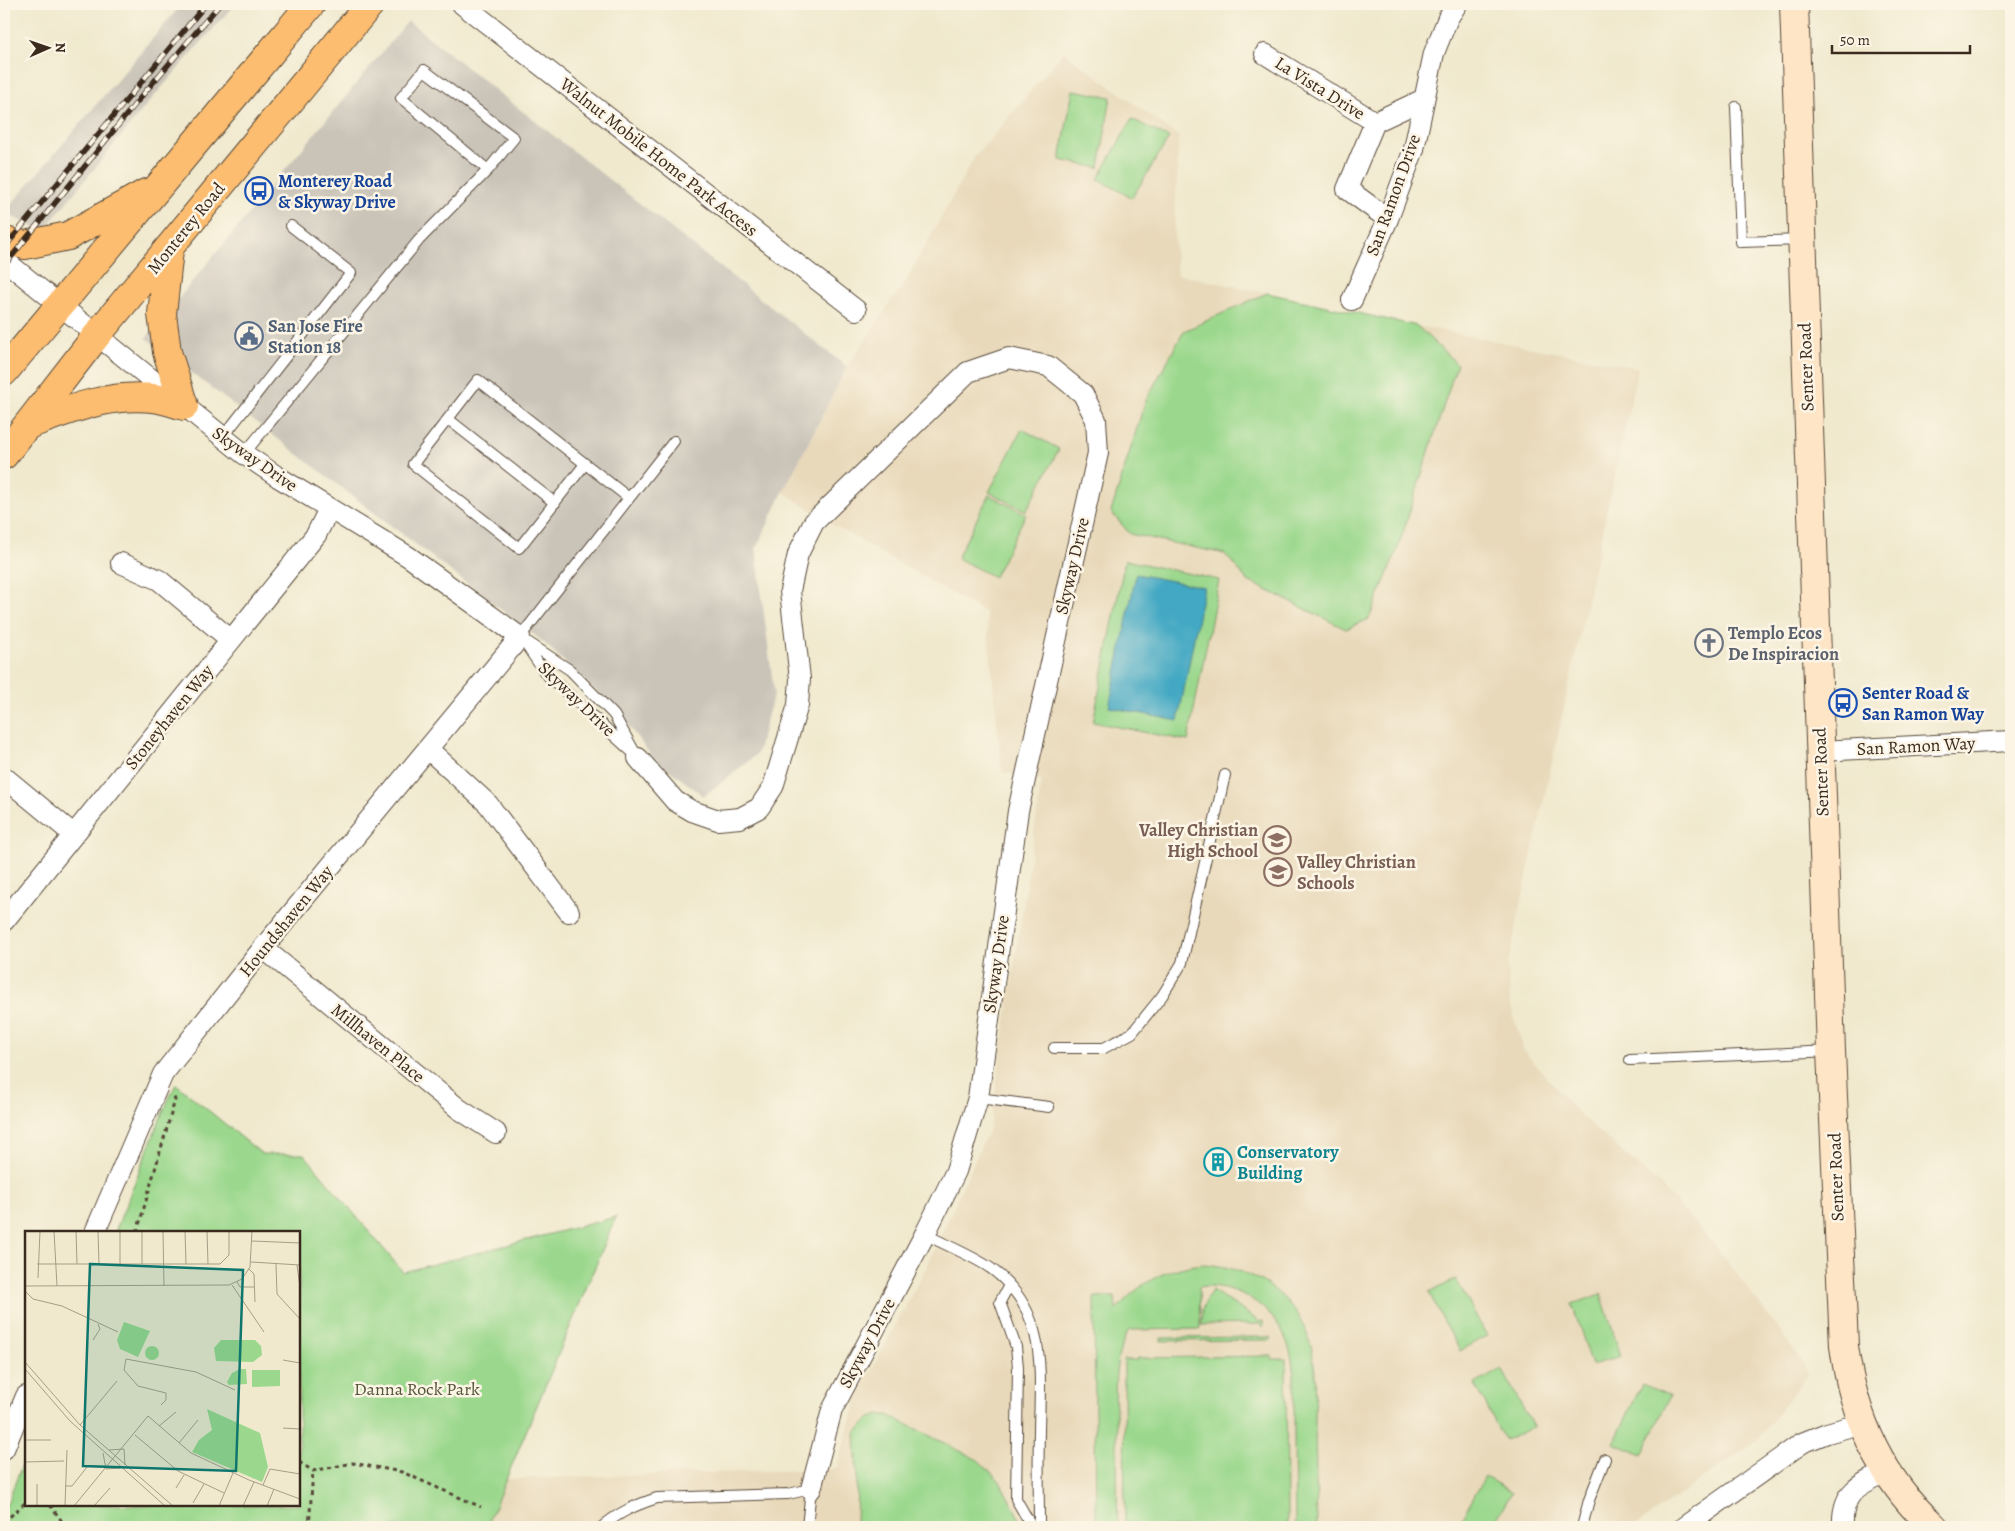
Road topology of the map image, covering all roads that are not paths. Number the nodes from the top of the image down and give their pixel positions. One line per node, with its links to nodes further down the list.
1 (311, 4): 11 (main road)
2 (370, 4): 16 (main road, Monterey Road)
3 (462, 4): 20 (street, Walnut Mobile Home Park Access)
4 (1457, 4): 7 (street, San Ramon Drive)
5 (1794, 4): 14 (main road, Senter Road)
6 (1265, 54): 9 (street, La Vista Drive)
7 (1424, 99): 9 (street, La Vista Drive); 12 (street, San Ramon Drive)
8 (1736, 107): 14 (lane)
9 (1375, 122): 12 (street, La Vista Drive)
10 (488, 170): 10 (lane); 29 (lane)
11 (161, 185): 15 (main road); 19 (main road)
12 (1388, 219): 18 (street, San Ramon Drive)
13 (291, 226): 26 (lane)
14 (1801, 240): 39 (main road, Senter Road)
15 (4, 241)
16 (169, 250): 21 (main road, Monterey Road); 23 (main road)
17 (4, 260): 19 (street, Skyway Drive)
18 (1352, 300)
19 (61, 306): 21 (street, Skyway Drive); 22 (main road)
20 (856, 310)
21 (96, 335): 23 (street, Skyway Drive); 25 (main road, Monterey Road)
22 (4, 372)
23 (184, 406): 25 (main road); 26 (street, Skyway Drive)
24 (448, 419): 30 (lane); 32 (lane); 32 (lane)
25 (27, 425): 28 (main road, Monterey Road)
26 (223, 437): 29 (street, Skyway Drive)
27 (674, 441): 31 (lane)
28 (4, 454)
29 (244, 454): 33 (street, Skyway Drive)
30 (585, 464): 31 (lane); 32 (lane)
31 (629, 498): 35 (lane)
32 (554, 503)
33 (329, 509): 35 (street, Skyway Drive); 36 (street, Stoneyhaven Way)
34 (121, 563): 36 (street)
35 (520, 637): 38 (street, Houndshaven Way); 40 (lane, Skyway Drive); 40 (lane, Skyway Drive)
36 (232, 640): 43 (street, Stoneyhaven Way)
37 (2011, 741): 39 (street, San Ramon Way)
38 (428, 749): 44 (street); 46 (street, Houndshaven Way)
39 (1820, 751): 48 (main road, Senter Road)
40 (638, 758): 50 (street, Skyway Drive)
41 (1225, 774): 47 (lane)
42 (4, 777): 43 (street)
43 (73, 834): 45 (street, Stoneyhaven Way)
44 (569, 912)
45 (4, 921)
46 (263, 948): 52 (street, Millhaven Place); 53 (street, Houndshaven Way)
47 (1054, 1048)
48 (1831, 1051): 49 (lane); 57 (main road, Senter Road)
49 (1630, 1060)
50 (978, 1098): 51 (lane); 54 (street, Skyway Drive)
51 (1048, 1107)
52 (496, 1133)
53 (95, 1231)
54 (925, 1234): 55 (lane); 61 (street, Skyway Drive)
55 (1009, 1285): 64 (lane); 65 (lane)
56 (25, 1398): 58 (street)
57 (1863, 1423): 60 (main road, Senter Road); 67 (street)
58 (4, 1449)
59 (1604, 1459): 66 (lane)
60 (1887, 1472): 68 (street); 69 (main road, Senter Road)
61 (811, 1490): 62 (lane); 63 (lane)
62 (602, 1527)
63 (807, 1527)
64 (1032, 1527)
65 (1039, 1527)
66 (1582, 1527)
67 (1684, 1527)
68 (1843, 1527)
69 (1934, 1527)

